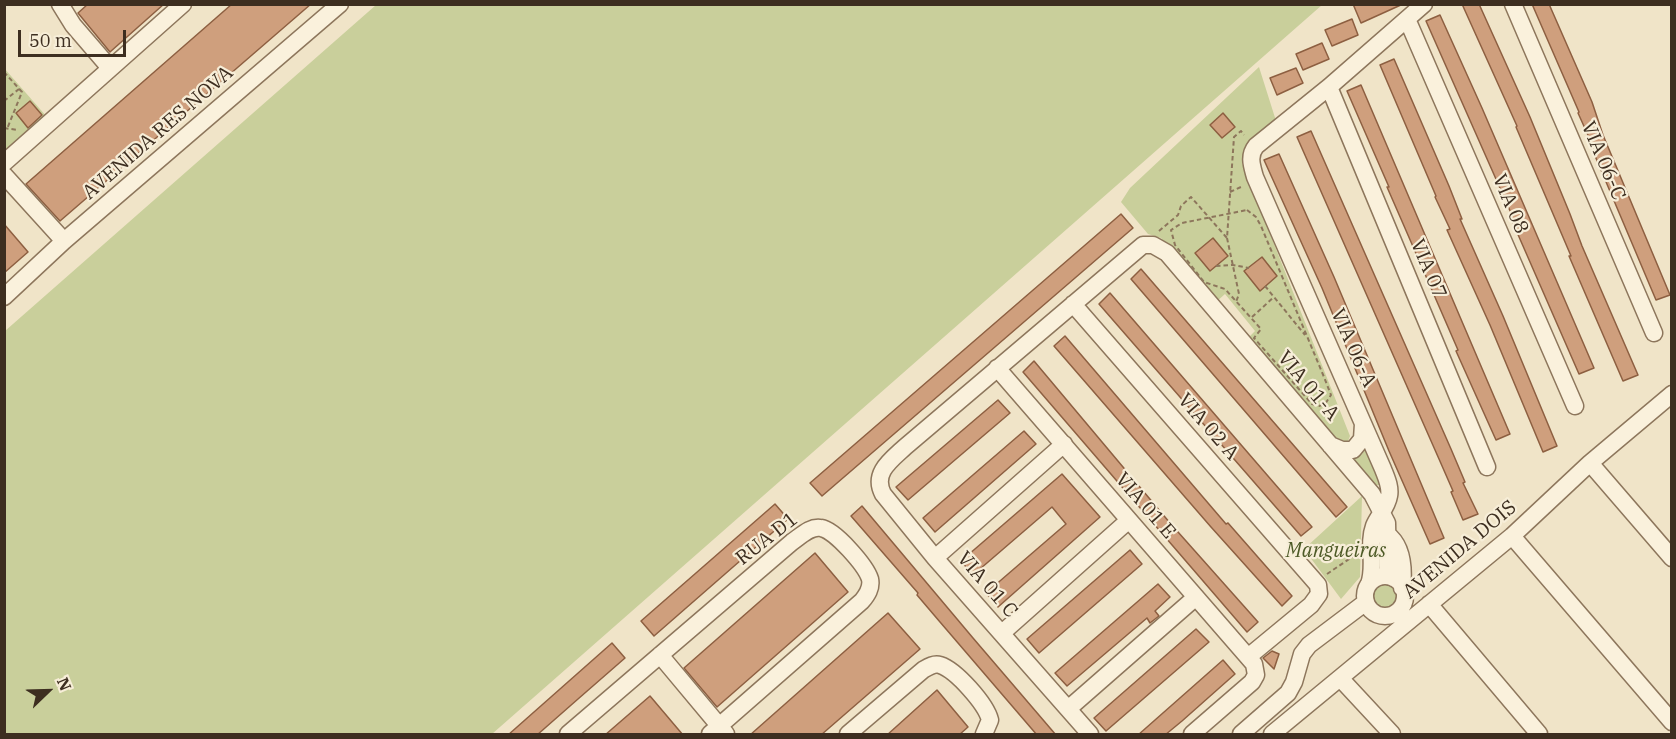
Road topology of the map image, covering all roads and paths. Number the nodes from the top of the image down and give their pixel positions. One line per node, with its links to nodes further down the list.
1 (60, 4): 7 (street)
2 (183, 4): 7 (street)
3 (340, 4): 21 (street, AVENIDA RES NOVA)
4 (1424, 4): 6 (street)
5 (1513, 4): 32 (street, VIA 06-C)
6 (1407, 19): 9 (street); 36 (street, VIA 08)
7 (110, 68): 14 (street)
8 (4, 72): 10 (path)
9 (1329, 87): 13 (street); 41 (street, VIA 07)
10 (19, 89): 11 (path); 12 (path)
11 (4, 101)
12 (7, 129)
13 (1255, 140): 17 (path); 37 (street, VIA 06-A)
14 (4, 163)
15 (4, 175): 21 (street)
16 (1248, 184): 17 (path)
17 (1230, 192): 18 (path)
18 (1229, 214): 19 (path); 20 (path); 33 (path)
19 (1208, 217): 20 (path); 22 (path); 29 (path)
20 (1227, 238): 23 (path)
21 (64, 241): 27 (street, AVENIDA RES NOVA)
22 (1143, 245): 30 (street); 39 (street, VIA 01-A)
23 (1233, 265): 24 (path); 25 (path); 29 (path)
24 (1216, 266)
25 (1249, 268)
26 (1265, 286): 28 (path)
27 (4, 297)
28 (1274, 297): 31 (path); 33 (path)
29 (1236, 302): 31 (path)
30 (1073, 304): 34 (street); 48 (street, VIA 02 A)
31 (1251, 318): 33 (path)
32 (1654, 333)
33 (1308, 338)
34 (997, 369): 38 (street, VIA 01 E); 46 (street, VIA 01 C)
35 (1671, 394): 40 (street, AVENIDA DOIS)
36 (1575, 405)
37 (1363, 424): 39 (street); 42 (street, VIA 06-A)
38 (1064, 444): 43 (street, VIA 01 E); 46 (street)
39 (1330, 445): 42 (street, VIA 01-A)
40 (1590, 463): 44 (street, AVENIDA DOIS); 47 (street)
41 (1487, 467)
42 (1383, 513): 49 (street, VIA 06-A); 50 (street)
43 (1129, 520): 51 (street, VIA 01 E); 54 (street)
44 (1512, 536): 53 (street, AVENIDA DOIS); 59 (street)
45 (1359, 552): 48 (path)
46 (935, 558): 54 (street, VIA 01 C)
47 (1671, 558)
48 (1314, 579): 56 (street)
49 (1398, 583): 50 (street); 52 (street)
50 (1369, 584): 52 (street)
51 (1197, 597): 56 (street, VIA 01 E); 58 (street)
52 (1366, 602): 66 (street)
53 (1429, 604): 57 (street, AVENIDA DOIS); 69 (street)
54 (1002, 633): 58 (street, VIA 01 C)
55 (660, 655): 60 (street); 60 (street, RUA D1); 62 (street, RUA D1)
56 (1248, 657): 65 (street, VIA 01 E)
57 (1340, 678): 67 (street, AVENIDA DOIS); 68 (street)
58 (1068, 709): 64 (street, VIA 01 C)
59 (1671, 722)
60 (719, 732)
61 (984, 734): 63 (street)
62 (568, 735)
63 (848, 735)
64 (1089, 735)
65 (1192, 735)
66 (1241, 735)
67 (1272, 735)
68 (1392, 735)
69 (1539, 735)

